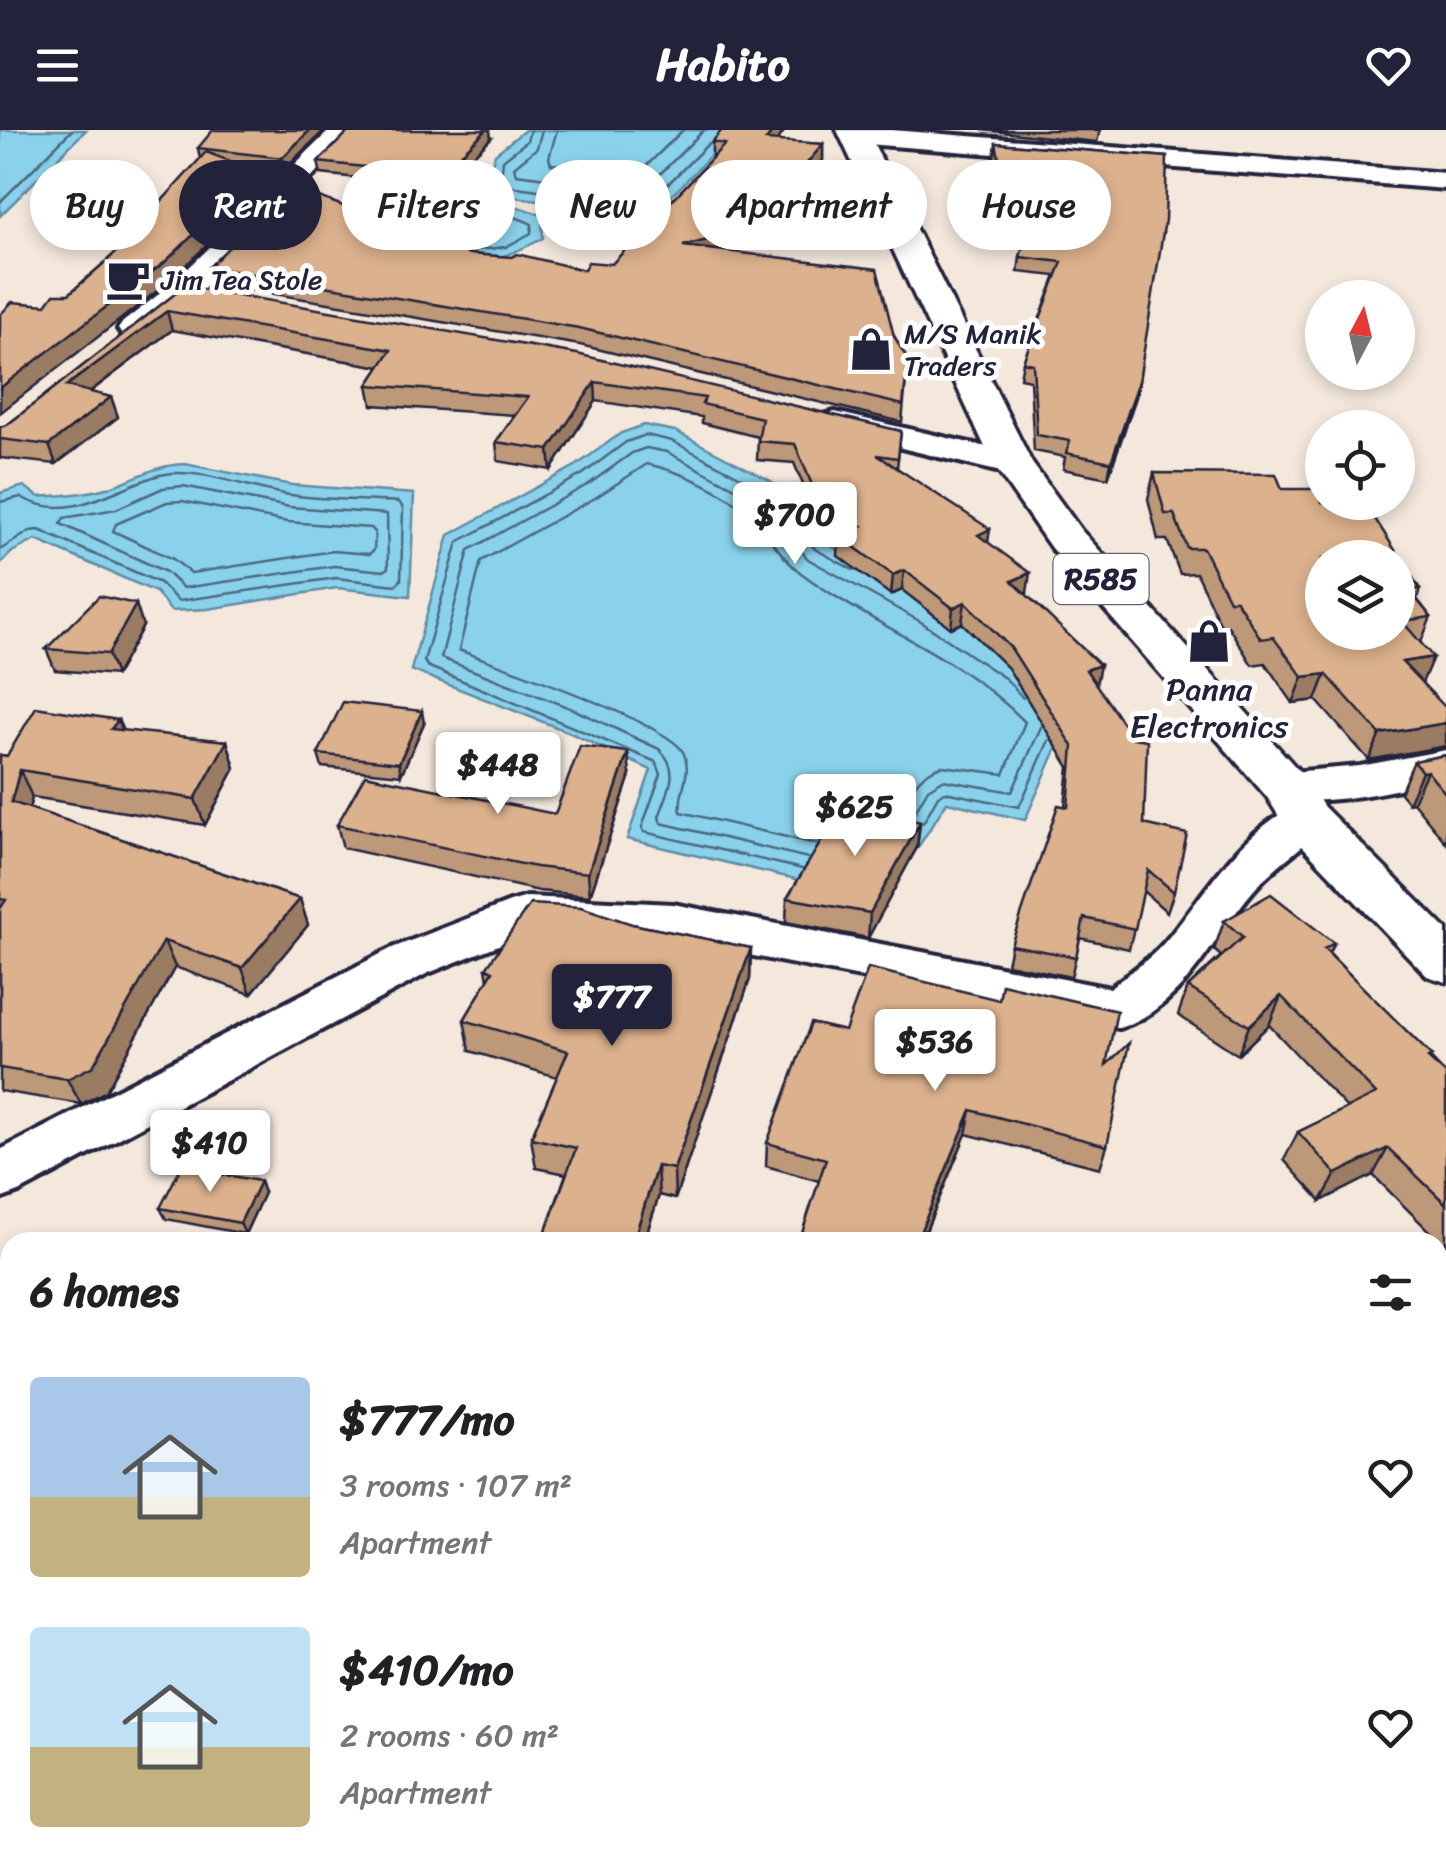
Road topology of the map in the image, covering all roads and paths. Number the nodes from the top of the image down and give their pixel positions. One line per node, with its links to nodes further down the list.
1 (344, 130): 4 (street)
2 (853, 133): 3 (street); 8 (main road, R585)
3 (1446, 180)
4 (183, 291): 5 (street); 6 (street)
5 (221, 298)
6 (116, 343)
7 (802, 414): 8 (street)
8 (1013, 464): 10 (main road, R585)
9 (1446, 766): 10 (street)
10 (1295, 802): 11 (main road, R585); 12 (street)
11 (1446, 962)
12 (0, 1176)

